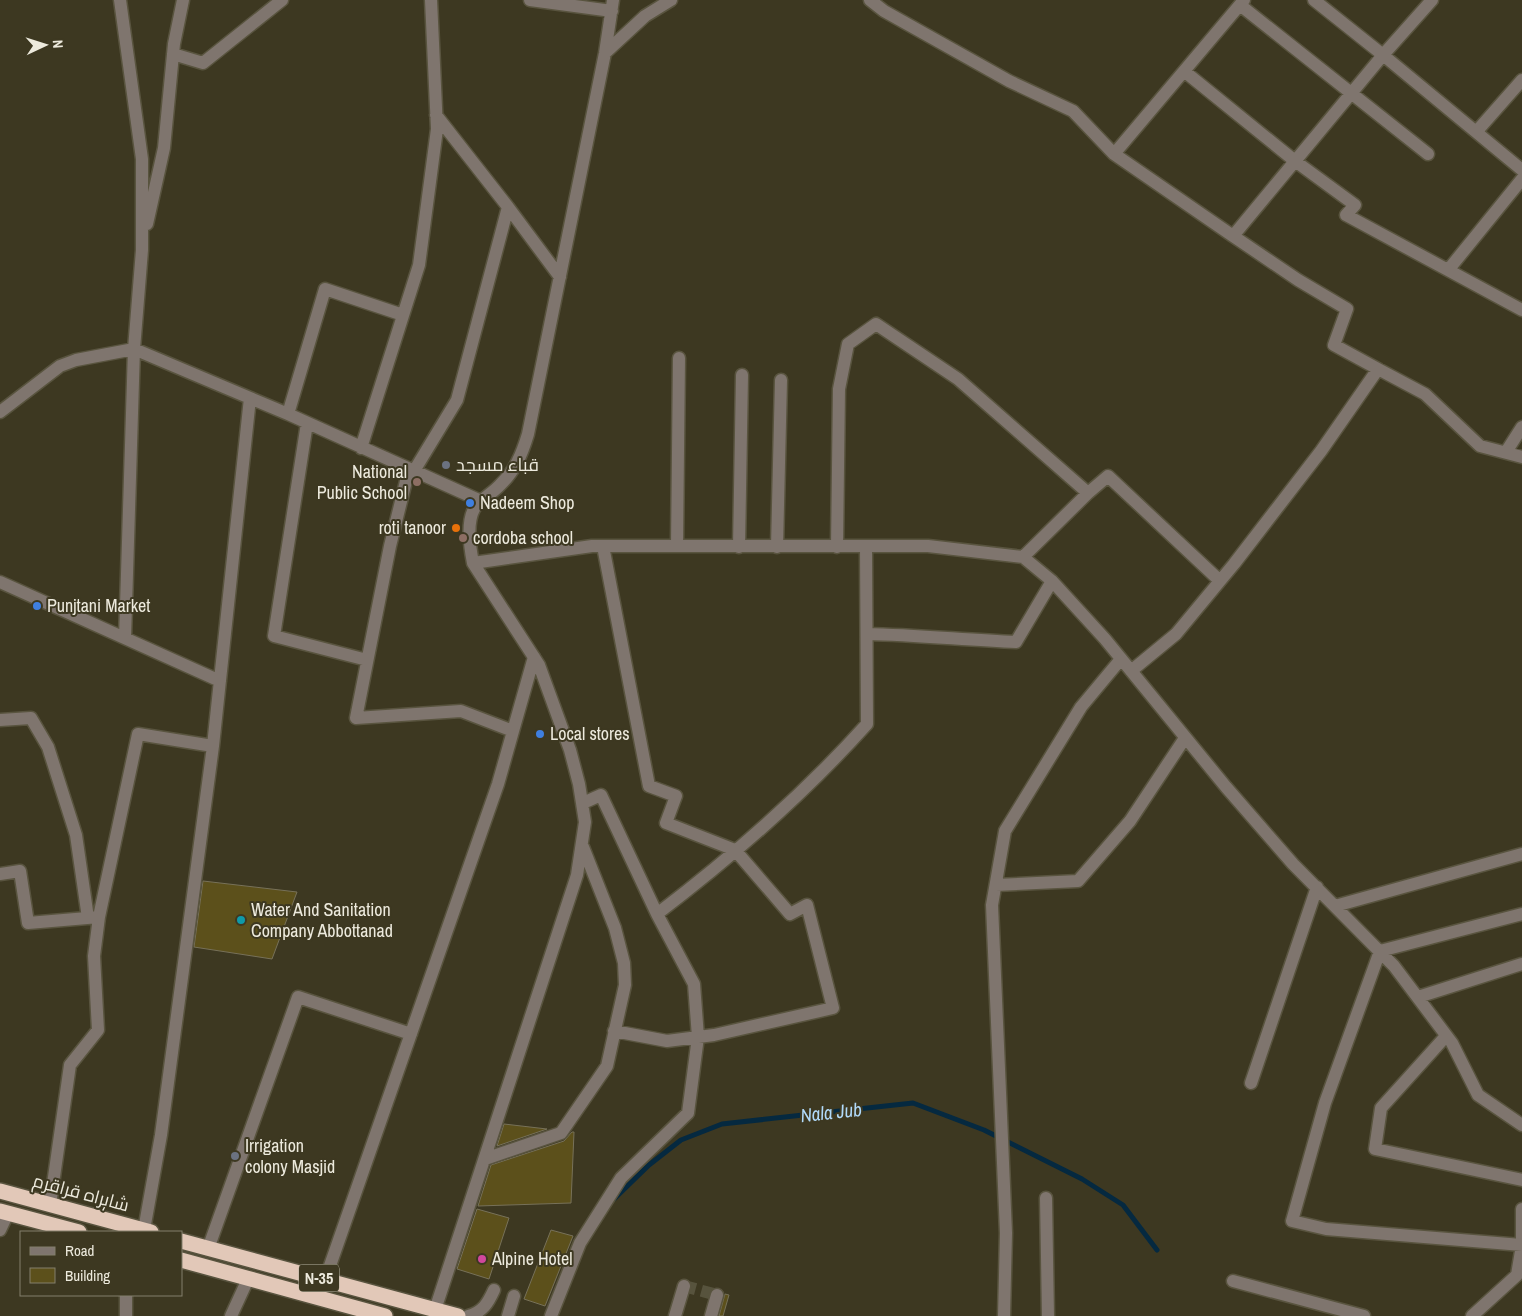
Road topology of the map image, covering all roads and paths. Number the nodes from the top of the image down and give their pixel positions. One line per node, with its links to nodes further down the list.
1 (120, 0): 27 (street)
2 (182, 0): 13 (street)
3 (282, 0): 13 (street)
4 (431, 0): 18 (street)
5 (530, 0): 11 (street)
6 (671, 0): 12 (street)
7 (870, 0): 20 (street)
8 (1314, 0): 14 (street)
9 (1432, 0): 14 (street)
10 (1242, 2): 15 (street); 17 (street)
11 (612, 5): 12 (street)
12 (605, 53): 29 (street)
13 (174, 54): 27 (street)
14 (1383, 55): 17 (street); 19 (street)
15 (1184, 71): 20 (street); 22 (street)
16 (1522, 80): 19 (street)
17 (1350, 92): 21 (street); 22 (street)
18 (436, 115): 25 (street); 31 (street)
19 (1476, 131): 23 (street)
20 (1114, 154): 26 (street)
21 (1428, 154)
22 (1295, 161): 26 (street); 28 (street)
23 (1522, 170)
24 (1522, 179): 28 (street)
25 (508, 207): 29 (street); 45 (street)
26 (1233, 236): 34 (street)
27 (142, 250): 32 (street)
28 (1449, 269): 30 (street)
29 (560, 277): 47 (street)
30 (1522, 310)
31 (403, 315): 39 (street); 42 (street)
32 (134, 349): 37 (street); 38 (street); 60 (street)
33 (679, 358): 49 (street)
34 (1378, 369): 43 (street); 56 (street)
35 (742, 375): 51 (street)
36 (781, 380): 52 (street)
37 (250, 398): 39 (street); 65 (street)
38 (0, 412)
39 (288, 414): 40 (street)
40 (307, 423): 42 (street); 62 (street)
41 (1522, 427): 43 (street)
42 (361, 448): 45 (street)
43 (1506, 452): 44 (street)
44 (1522, 457)
45 (411, 470): 47 (street); 62 (street)
46 (1088, 493): 53 (street); 54 (street); 56 (street)
47 (481, 501): 55 (street)
48 (603, 546): 49 (street); 55 (street); 72 (street)
49 (677, 546): 51 (street)
50 (866, 546): 53 (street); 54 (street); 59 (street)
51 (738, 547): 52 (street)
52 (777, 547): 53 (street)
53 (837, 547)
54 (1023, 557): 57 (street)
55 (473, 563): 61 (street)
56 (1219, 580): 64 (street)
57 (1052, 581): 59 (street); 63 (street)
58 (0, 582): 60 (street)
59 (867, 634): 72 (street)
60 (125, 638): 65 (street)
61 (534, 656): 67 (street); 70 (street)
62 (367, 660): 67 (street)
63 (1121, 660): 64 (street); 75 (street)
64 (1131, 671): 68 (street)
65 (220, 681): 69 (street)
66 (0, 720): 80 (street)
67 (513, 731): 85 (street)
68 (1185, 738): 75 (street); 76 (street)
69 (213, 746): 80 (street); 99 (street)
70 (583, 803): 71 (street); 78 (street)
71 (583, 847): 84 (street); 90 (street)
72 (735, 850): 78 (street); 87 (street)
73 (1522, 854): 77 (street)
74 (0, 874): 80 (street)
75 (996, 885): 122 (street)
76 (1317, 887): 77 (street); 88 (street)
77 (1335, 906): 81 (street)
78 (657, 914): 87 (street)
79 (1522, 914): 81 (street)
80 (93, 918): 94 (street)
81 (1380, 951): 83 (street); 101 (street)
82 (1522, 964): 83 (street)
83 (1418, 997): 86 (street)
84 (614, 1031): 87 (street); 90 (street)
85 (411, 1034): 102 (street); 105 (street)
86 (1446, 1036): 89 (street); 91 (street)
87 (698, 1037): 119 (street)
88 (1251, 1083)
89 (1522, 1124)
90 (485, 1159): 112 (street)
91 (1522, 1180)
92 (0, 1191): 94 (highway, شاہراہ قراقرم)
93 (1046, 1198): 123 (street)
94 (50, 1205): 99 (highway, شاہراہ قراقرم)
95 (1522, 1209): 101 (street)
96 (4, 1212): 97 (street); 98 (highway)
97 (0, 1230)
98 (75, 1231)
99 (148, 1231)
100 (182, 1241): 102 (highway, N-35)
101 (1522, 1245): 125 (street)
102 (208, 1249): 105 (highway, N-35)
103 (182, 1260): 104 (highway, N-35)
104 (248, 1278): 114 (street); 115 (highway, N-35)
105 (325, 1280): 112 (highway, N-35)
106 (1233, 1281): 124 (street)
107 (684, 1286): 120 (street)
108 (494, 1290): 117 (street)
109 (717, 1295): 121 (street)
110 (126, 1296): 113 (street)
111 (514, 1296): 118 (street)
112 (435, 1310): 116 (highway, N-35)
113 (126, 1316)
114 (230, 1316)
115 (385, 1316)
116 (458, 1316)
117 (468, 1316)
118 (508, 1316)
119 (551, 1316)
120 (675, 1316)
121 (711, 1316)
122 (1004, 1316)
123 (1048, 1316)
124 (1364, 1316)
125 (1472, 1316)

